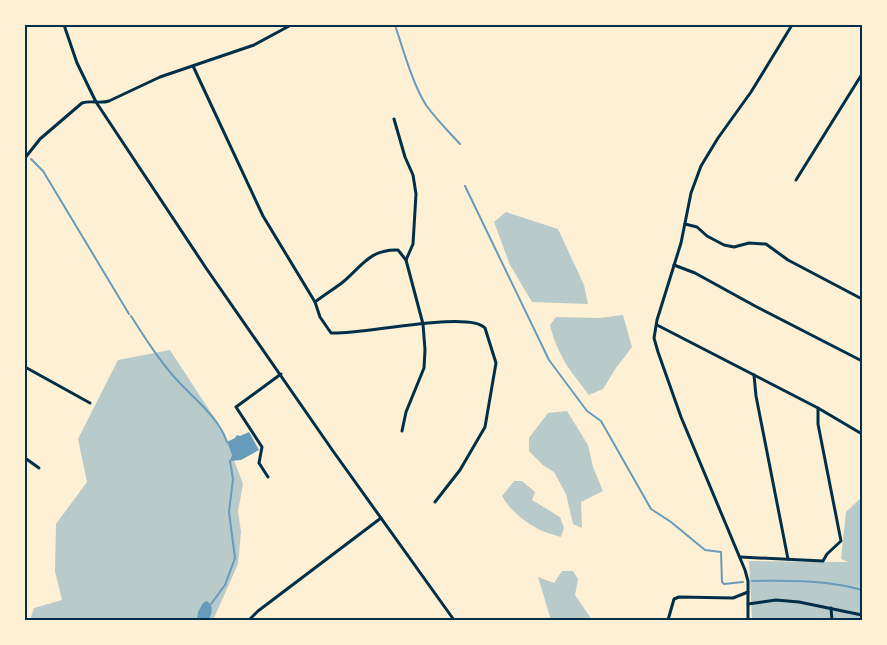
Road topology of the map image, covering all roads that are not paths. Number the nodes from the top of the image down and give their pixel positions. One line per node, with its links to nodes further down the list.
1 (64, 25): 6 (street)
2 (290, 25): 4 (street)
3 (792, 25): 10 (street)
4 (193, 66): 6 (street); 14 (street)
5 (862, 74): 9 (street)
6 (96, 102): 8 (street); 19 (street)
7 (394, 119): 11 (street)
8 (25, 158)
9 (796, 180)
10 (685, 224): 12 (street); 13 (street)
11 (406, 260): 14 (street); 15 (street)
12 (674, 265): 16 (street); 17 (street)
13 (862, 299)
14 (315, 302): 15 (street)
15 (423, 324): 23 (street); 28 (street)
16 (657, 325): 20 (street); 30 (street)
17 (862, 361)
18 (25, 367): 21 (street)
19 (281, 374): 27 (street); 29 (street)
20 (754, 374): 22 (street); 31 (street)
21 (90, 403)
22 (818, 408): 24 (street); 31 (street)
23 (402, 431)
24 (862, 434)
25 (25, 458): 26 (street)
26 (40, 468)
27 (268, 477)
28 (435, 502)
29 (381, 518): 36 (street); 37 (street)
30 (740, 557): 31 (street); 32 (street)
31 (788, 559)
32 (748, 592): 33 (street); 38 (street)
33 (748, 604): 34 (street); 39 (street)
34 (831, 608): 35 (street); 40 (street)
35 (862, 615)
36 (249, 620)
37 (454, 620)
38 (668, 620)
39 (748, 620)
40 (832, 620)

